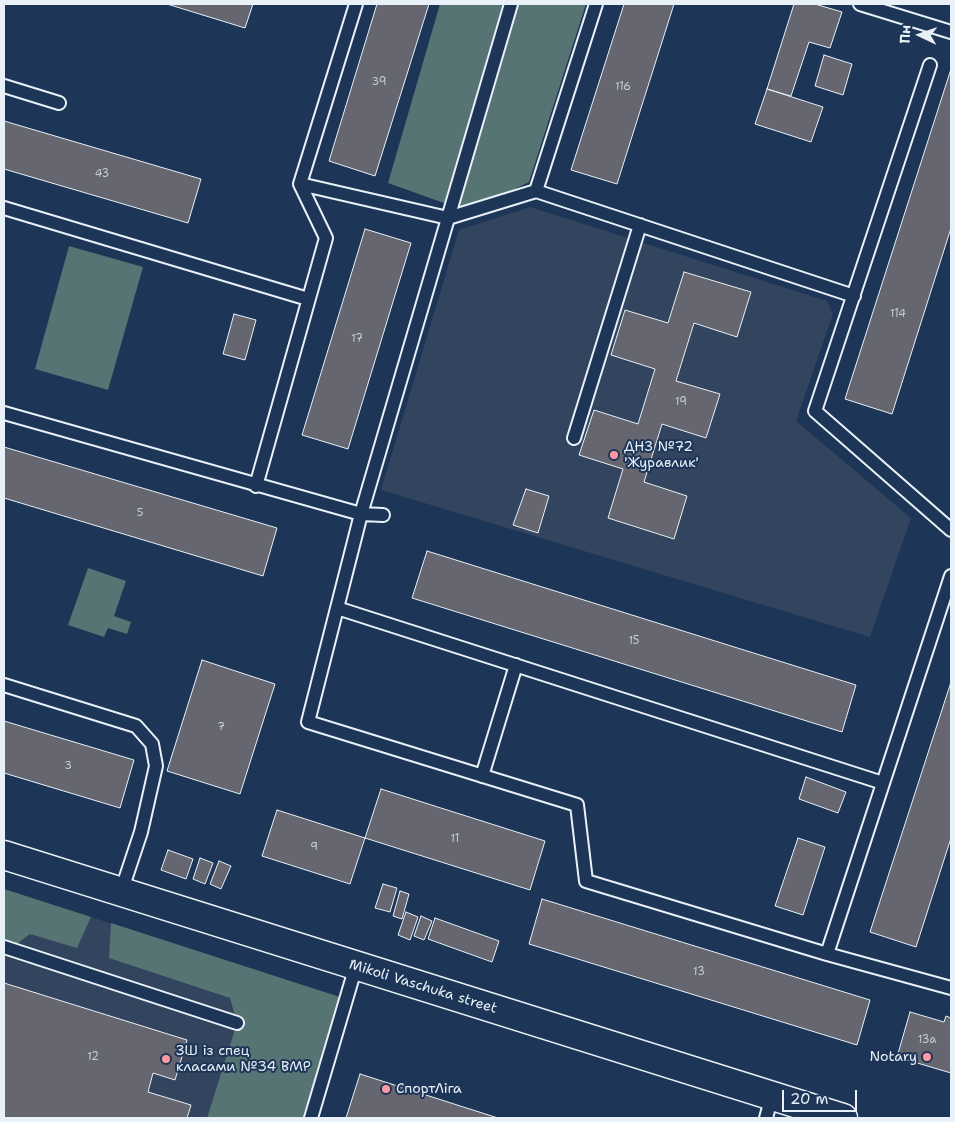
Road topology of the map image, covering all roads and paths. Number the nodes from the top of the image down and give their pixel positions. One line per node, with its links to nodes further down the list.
1 (356, 4): 9 (lane)
2 (511, 4): 12 (lane)
3 (596, 4): 10 (lane)
4 (860, 4): 5 (lane)
5 (951, 32)
6 (930, 65): 14 (lane)
7 (4, 86): 8 (lane)
8 (59, 103)
9 (300, 184): 12 (lane); 15 (lane)
10 (536, 191): 12 (lane); 13 (lane)
11 (4, 208): 15 (lane)
12 (448, 218): 19 (lane)
13 (640, 226): 14 (lane); 17 (lane)
14 (854, 296): 21 (lane)
15 (308, 299): 18 (lane)
16 (4, 413): 18 (lane)
17 (574, 438)
18 (256, 486): 19 (lane)
19 (361, 514): 20 (lane); 23 (lane)
20 (383, 515)
21 (951, 530)
22 (951, 576): 27 (lane)
23 (337, 608): 24 (lane); 26 (lane)
24 (516, 665): 26 (lane); 27 (lane)
25 (4, 685): 29 (lane)
26 (482, 776): 31 (lane)
27 (883, 783): 31 (lane)
28 (4, 855): 29 (street, Mikoli Vaschuka street)
29 (121, 892): 32 (street, Mikoli Vaschuka street)
30 (4, 947): 34 (lane)
31 (827, 954): 33 (lane)
32 (356, 966): 35 (street, Mikoli Vaschuka street); 36 (lane)
33 (951, 988)
34 (237, 1023)
35 (769, 1107): 37 (street, Mikoli Vaschuka street)
36 (310, 1118)
37 (843, 1118)

